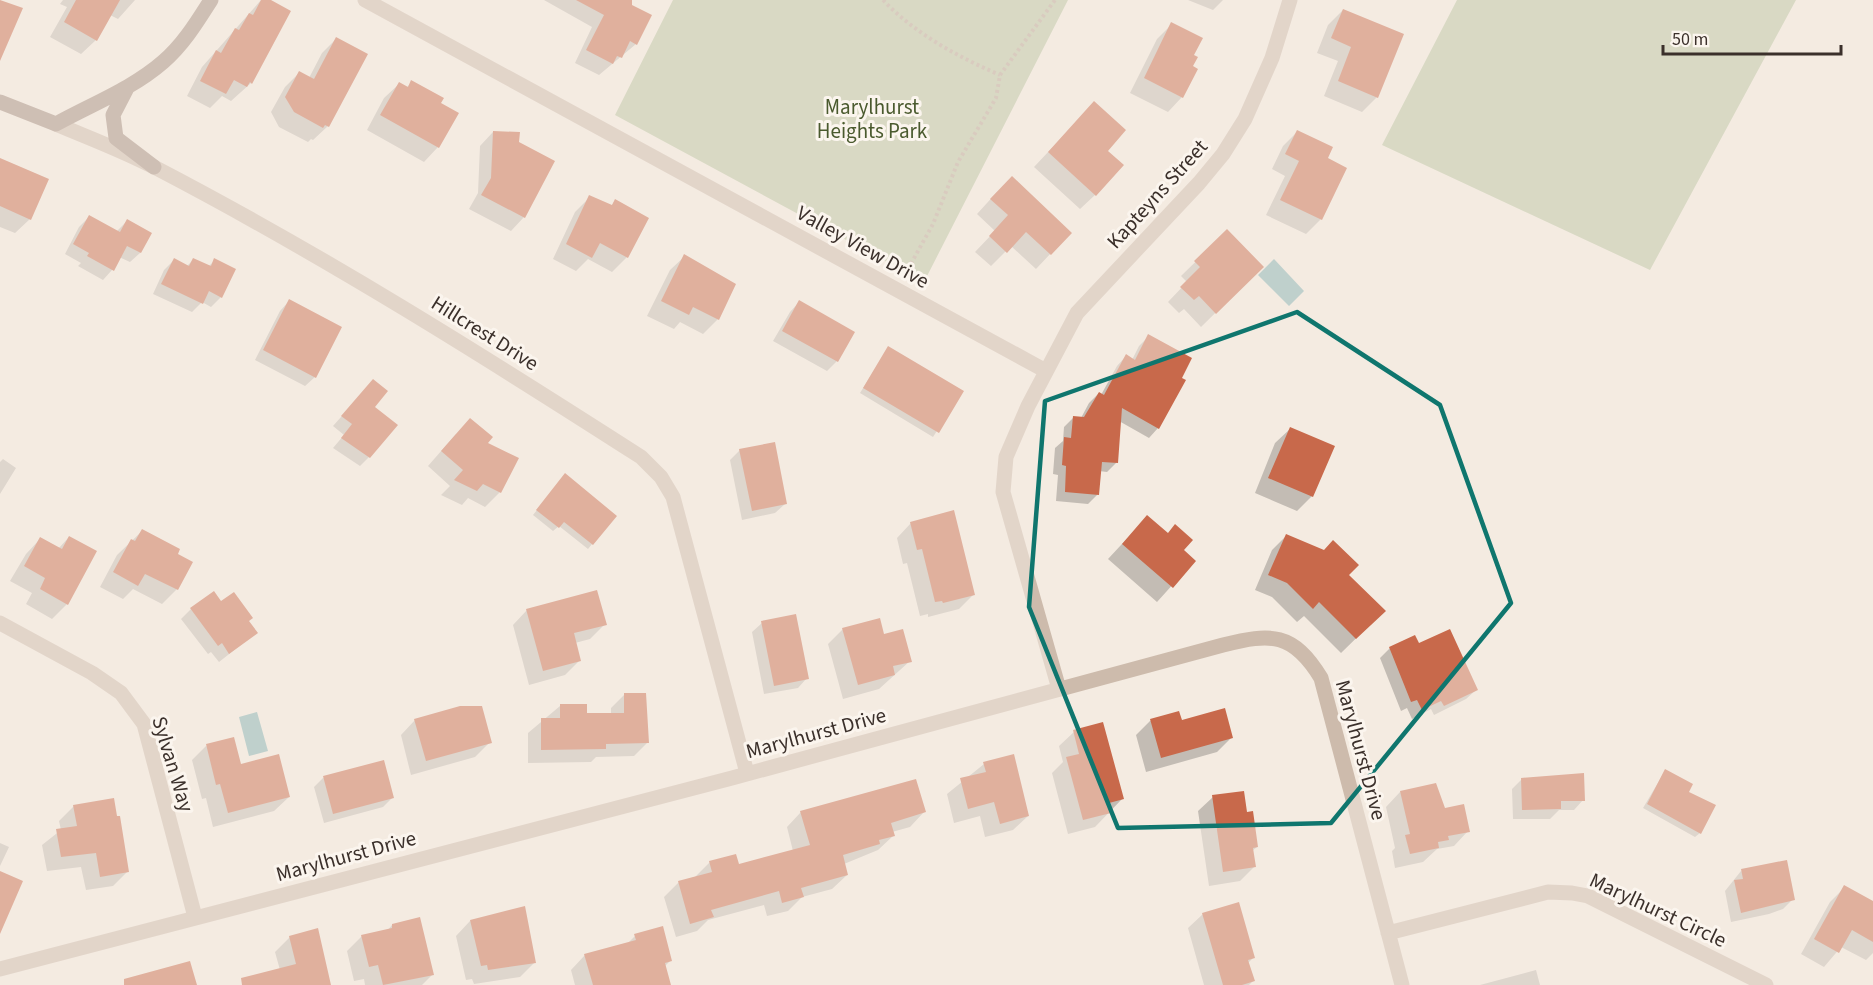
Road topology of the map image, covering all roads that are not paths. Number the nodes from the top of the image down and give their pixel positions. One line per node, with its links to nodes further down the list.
1 (211, 0): 4 (street)
2 (365, 0): 8 (street, Valley View Drive)
3 (1290, 0): 8 (street, Kapteyns Street)
4 (129, 86): 6 (street); 7 (street)
5 (0, 102): 6 (street, Hillcrest Drive)
6 (56, 124): 7 (street, Hillcrest Drive)
7 (154, 167): 11 (street, Hillcrest Drive)
8 (1046, 371): 10 (street)
9 (0, 623): 12 (street, Sylvan Way)
10 (1059, 689): 11 (street, Marylhurst Drive); 13 (street, Marylhurst Drive)
11 (747, 773): 12 (street, Marylhurst Drive)
12 (195, 917): 14 (street, Marylhurst Drive)
13 (1388, 933): 15 (street, Marylhurst Drive); 16 (street, Marylhurst Circle)
14 (0, 969)
15 (1402, 985)
16 (1766, 985)

